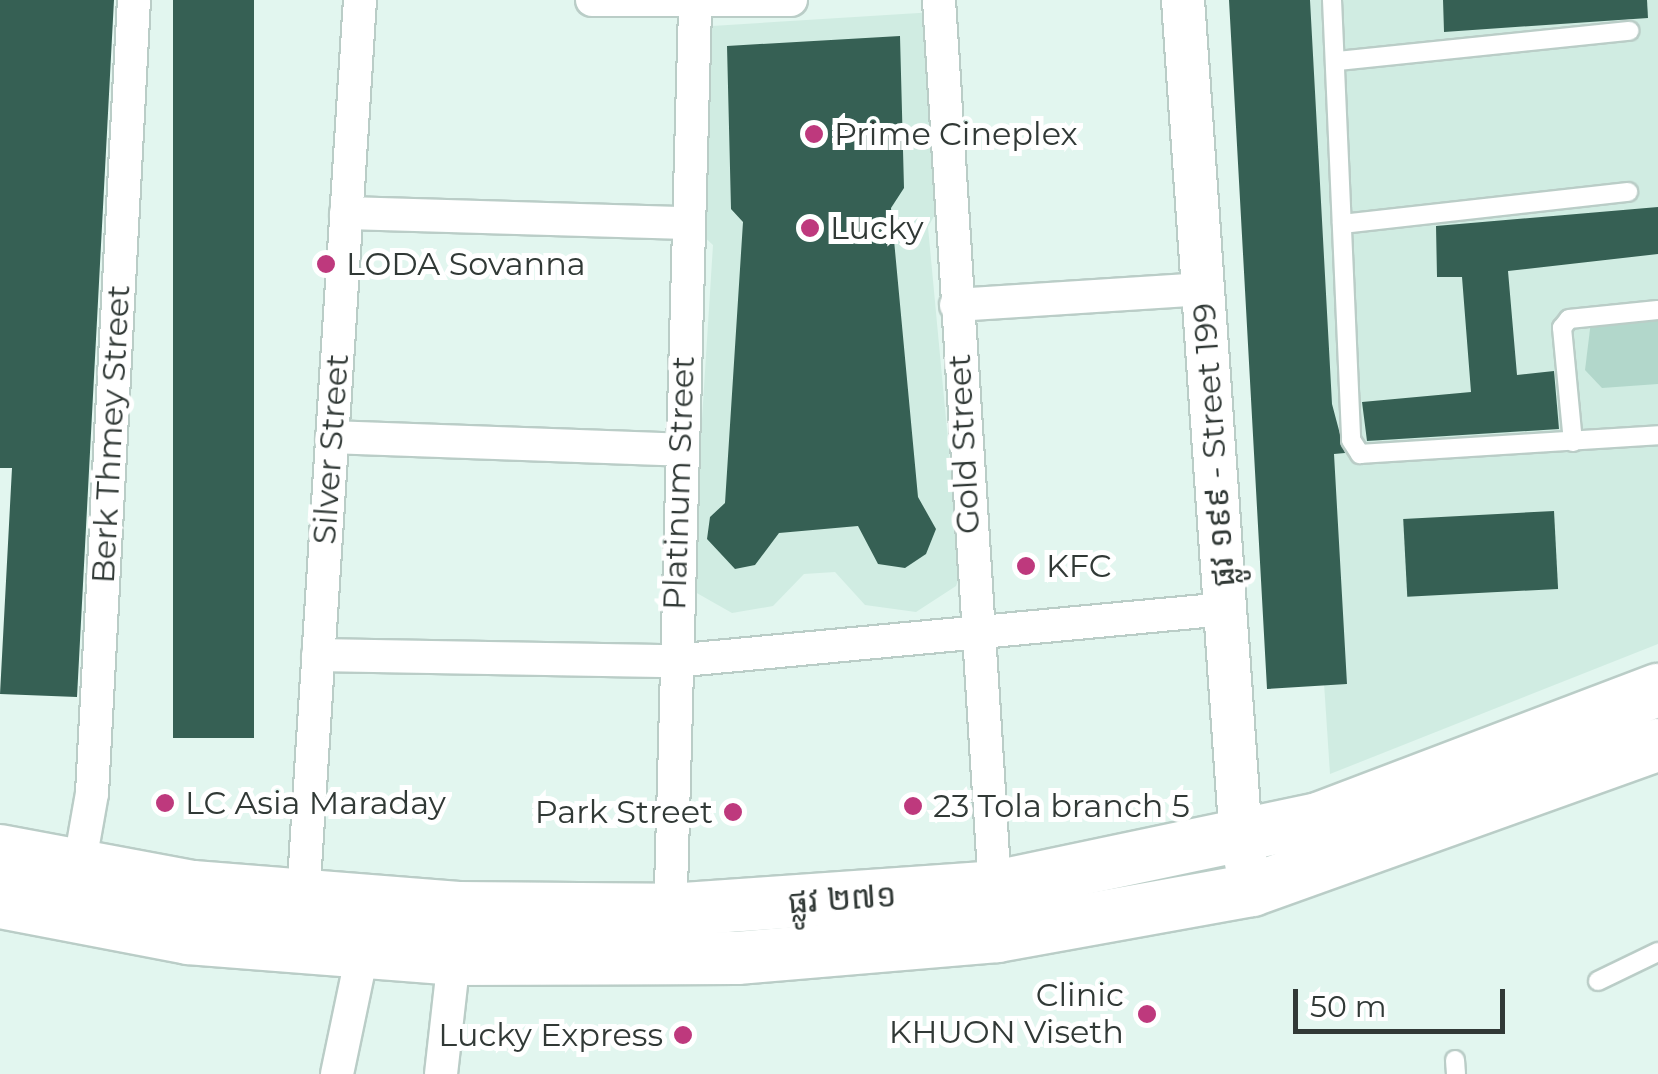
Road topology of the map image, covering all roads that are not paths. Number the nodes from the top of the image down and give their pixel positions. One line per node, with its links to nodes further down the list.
1 (134, 0): 30 (street, Berk Thmey Street)
2 (360, 0): 12 (street, Silver Street)
3 (592, 0): 8 (street)
4 (791, 0): 8 (street)
5 (938, 0): 16 (street, Gold Street)
6 (1183, 0): 15 (street, ផ្លូវ ១៩៩ - Street 199)
7 (1332, 0): 10 (lane)
8 (695, 6): 13 (street, Platinum Street)
9 (1629, 32): 10 (lane)
10 (1337, 61): 14 (lane)
11 (1628, 192): 14 (lane)
12 (346, 212): 13 (street); 19 (street, Silver Street)
13 (688, 223): 21 (street, Platinum Street)
14 (1342, 224): 20 (lane)
15 (1203, 289): 16 (street); 22 (street, ផ្លូវ ១៩៩ - Street 199)
16 (956, 305): 23 (street, Gold Street)
17 (1658, 310): 20 (lane)
18 (1658, 435): 20 (lane)
19 (332, 437): 21 (street); 24 (street, Silver Street)
20 (1573, 442)
21 (680, 450): 25 (street, Platinum Street)
22 (1225, 609): 23 (street); 28 (street, ផ្លូវ ១៩៩ - Street 199)
23 (976, 636): 25 (street); 31 (street, Gold Street)
24 (318, 656): 25 (street); 33 (street, Silver Street)
25 (673, 661): 35 (street, Platinum Street)
26 (1658, 690): 28 (main road, ផ្លូវ ២៧១)
27 (1658, 745): 32 (main road, ផ្លូវ ២៧១)
28 (1241, 840): 31 (main road, ផ្លូវ ២៧១); 32 (street, ផ្លូវ ១៩៩ - Street 199)
29 (0, 850): 30 (main road, ផ្លូវ ២៧១)
30 (79, 868): 33 (main road, ផ្លូវ ២៧១)
31 (995, 887): 35 (main road, ផ្លូវ ២៧១)
32 (1252, 890): 35 (main road, ផ្លូវ ២៧១)
33 (302, 898): 35 (main road, ផ្លូវ ២៧១)
34 (0, 902): 37 (main road, ផ្លូវ ២៧១)
35 (670, 935): 38 (main road, ផ្លូវ ២៧១)
36 (1658, 952): 39 (lane)
37 (362, 954): 38 (main road, ផ្លូវ ២៧១); 40 (street)
38 (454, 959): 41 (street)
39 (1598, 981)
40 (336, 1074)
41 (441, 1074)

